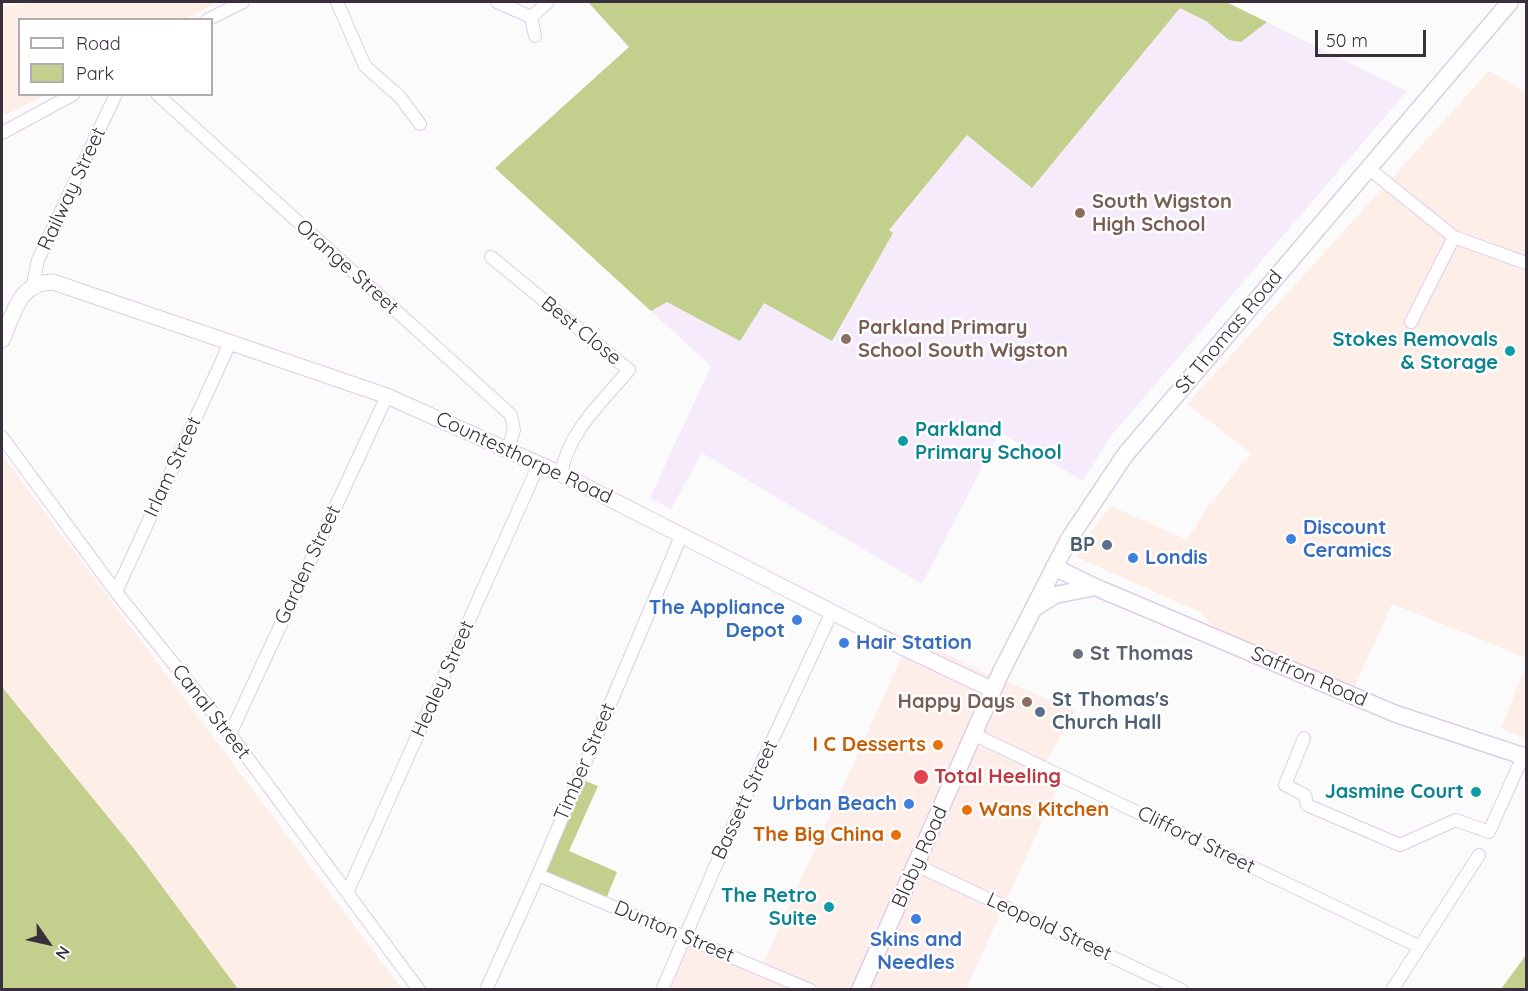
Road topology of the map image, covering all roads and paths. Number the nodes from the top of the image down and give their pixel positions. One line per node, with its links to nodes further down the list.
1 (243, 2): 7 (street)
2 (337, 2): 12 (street)
3 (497, 2): 6 (street)
4 (1508, 2): 14 (main road, St Thomas Road)
5 (547, 3): 6 (street)
6 (531, 17): 8 (street)
7 (211, 18)
8 (535, 36)
9 (70, 96): 13 (street)
10 (115, 96): 18 (street, Railway Street)
11 (159, 96): 24 (street, Orange Street)
12 (420, 124)
13 (2, 134)
14 (1368, 168): 15 (street); 28 (main road, St Thomas Road)
15 (1454, 237): 17 (street); 19 (street)
16 (491, 258): 26 (street, Best Close)
17 (1527, 263)
18 (33, 285): 20 (street); 21 (street, Countesthorpe Road)
19 (1411, 322)
20 (2, 340)
21 (230, 343): 22 (street, Countesthorpe Road); 30 (street, Irlam Street)
22 (387, 396): 24 (street, Countesthorpe Road); 34 (street, Garden Street)
23 (2, 436): 30 (street, Canal Street)
24 (508, 449): 25 (street, Countesthorpe Road)
25 (539, 464): 26 (street, Countesthorpe Road); 41 (street, Healey Street)
26 (561, 474): 27 (street, Countesthorpe Road)
27 (682, 534): 32 (street, Countesthorpe Road); 40 (street, Timber Street)
28 (1054, 567): 29 (main road, Saffron Road); 31 (main road, St Thomas Road)
29 (1095, 587): 31 (main road); 37 (main road, Saffron Road)
30 (116, 592): 34 (street, Canal Street)
31 (1030, 611): 33 (main road, St Thomas Road)
32 (832, 612): 33 (street, Countesthorpe Road); 42 (street, Bassett Street)
33 (993, 690): 35 (main road, Blaby Road)
34 (230, 734): 41 (street, Canal Street)
35 (973, 734): 39 (main road, Blaby Road); 43 (street, Clifford Street)
36 (1304, 738): 37 (street)
37 (1525, 757)
38 (1479, 855): 43 (street)
39 (916, 865): 48 (main road, Blaby Road); 49 (street, Leopold Street)
40 (538, 875): 42 (street, Dunton Street); 45 (street, Timber Street)
41 (347, 893): 44 (street, Canal Street)
42 (684, 937): 46 (street, Bassett Street); 47 (street, Dunton Street)
43 (1420, 947): 50 (street)
44 (419, 990)
45 (486, 990)
46 (662, 990)
47 (810, 990)
48 (860, 990)
49 (1182, 990)
50 (1392, 990)

